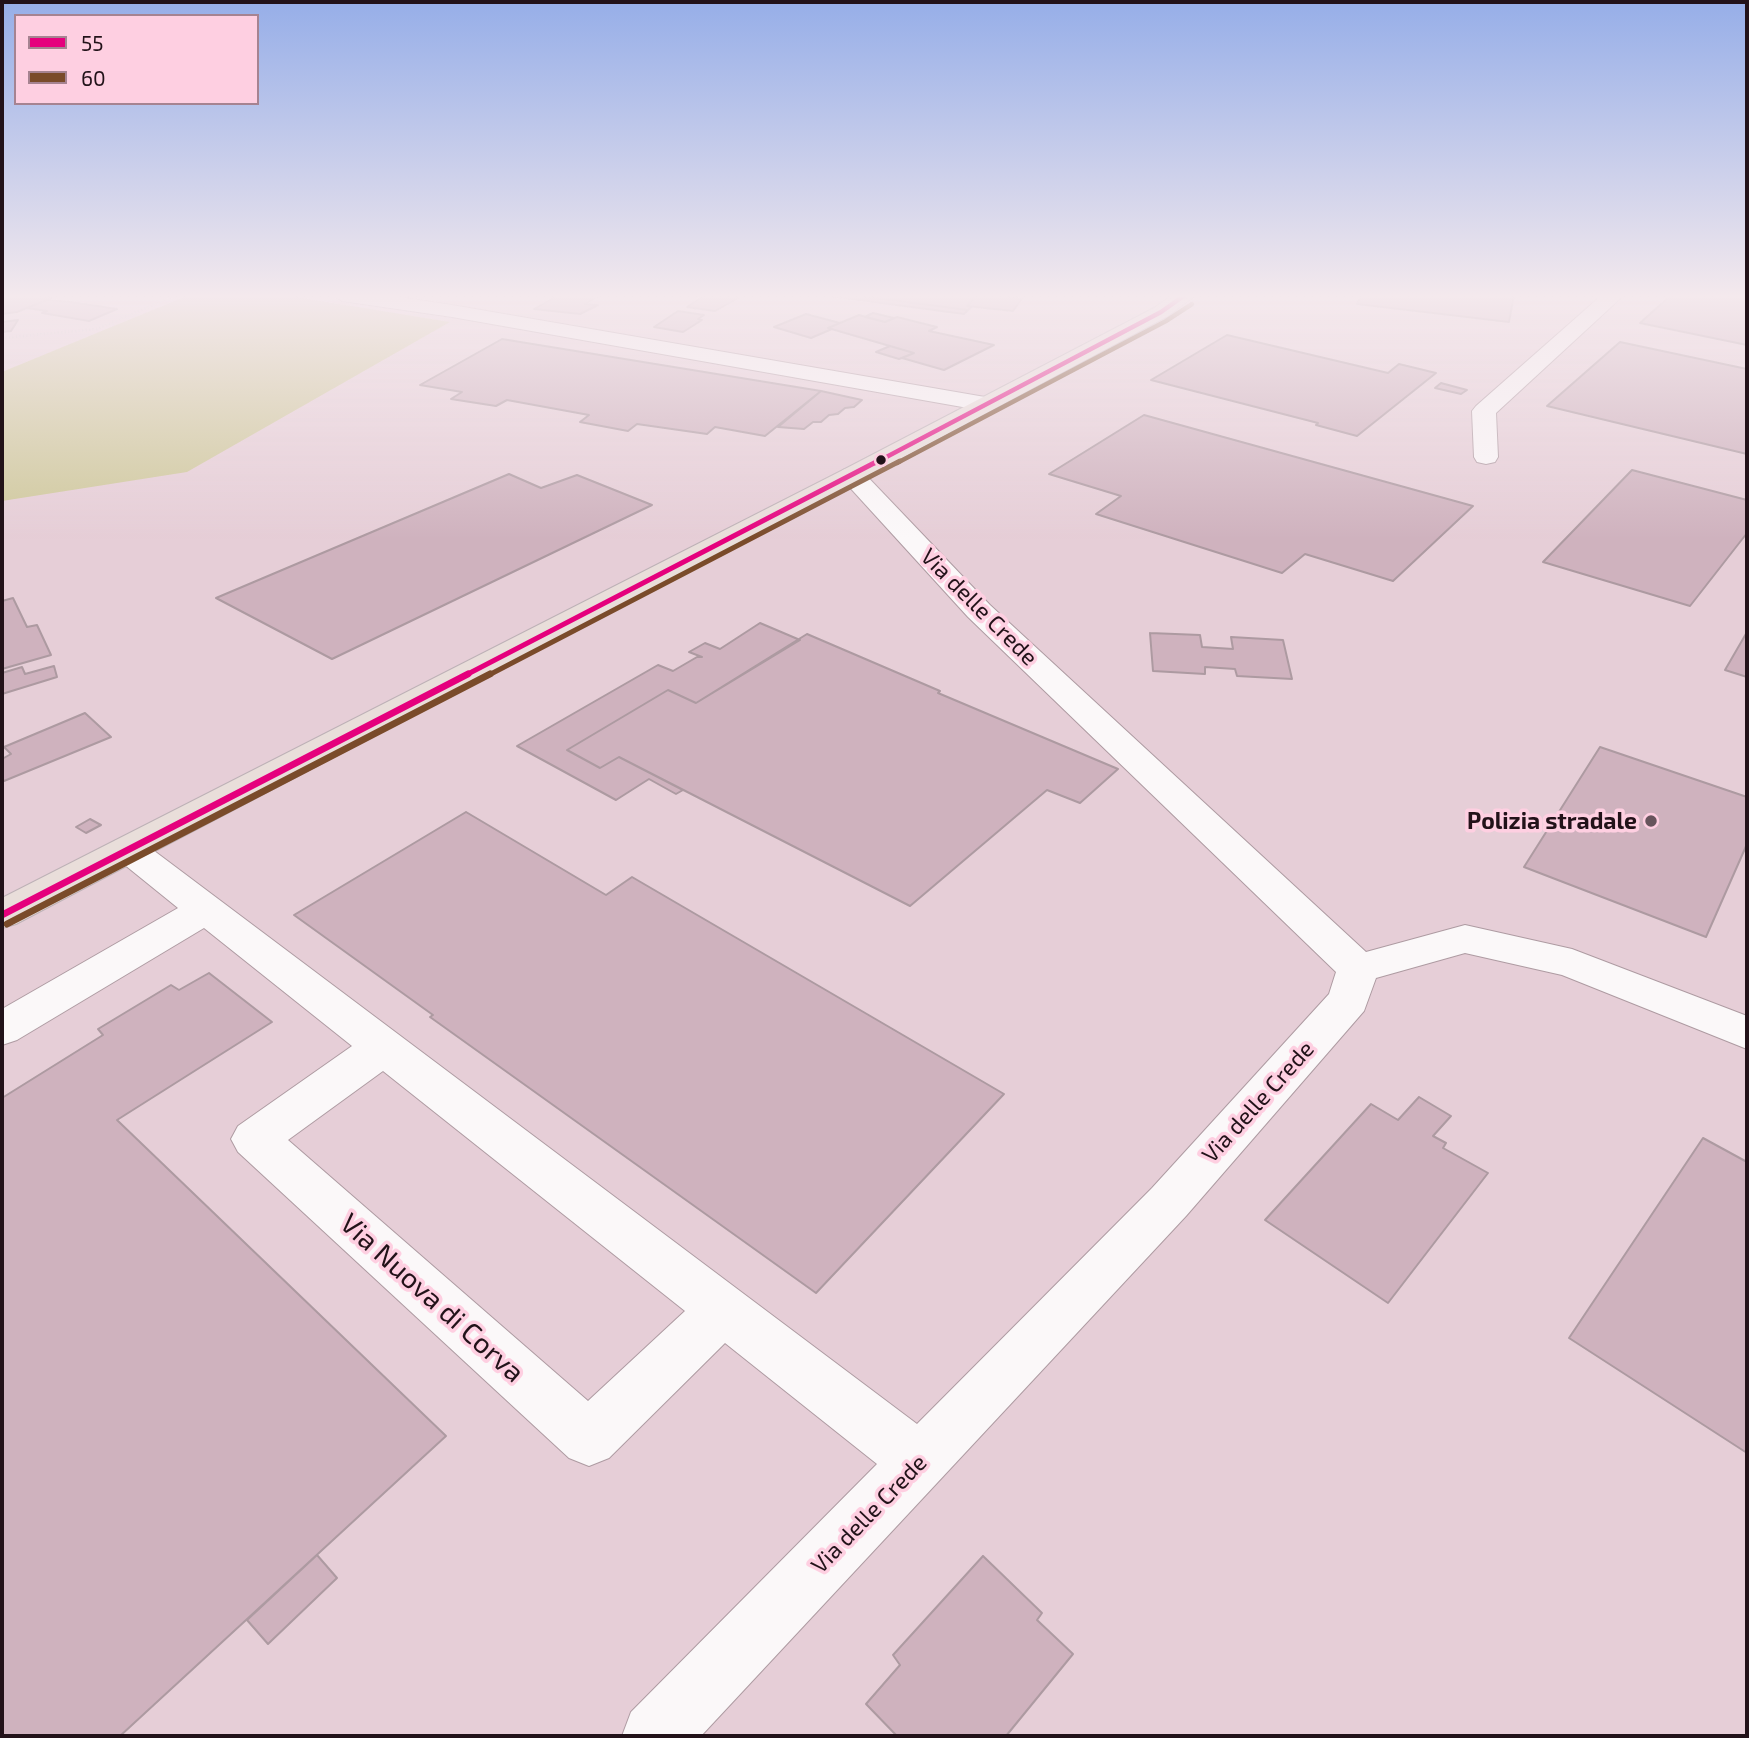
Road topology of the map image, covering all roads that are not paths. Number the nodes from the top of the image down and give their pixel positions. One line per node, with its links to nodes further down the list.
1 (825, 376): 4 (street)
2 (1038, 376): 4 (main road)
3 (1523, 376): 5 (street)
4 (985, 404): 6 (main road)
5 (1486, 457)
6 (852, 475): 7 (main road); 10 (street, Via delle Crede)
7 (128, 849): 8 (street); 9 (main road)
8 (206, 909): 11 (street); 13 (street)
9 (2, 915)
10 (1358, 969): 12 (street); 15 (street, Via delle Crede)
11 (2, 1029)
12 (1747, 1033)
13 (384, 1047): 14 (street); 14 (street, Via Nuova di Corva)
14 (723, 1309): 15 (street)
15 (919, 1461): 16 (street, Via delle Crede)
16 (654, 1736)

